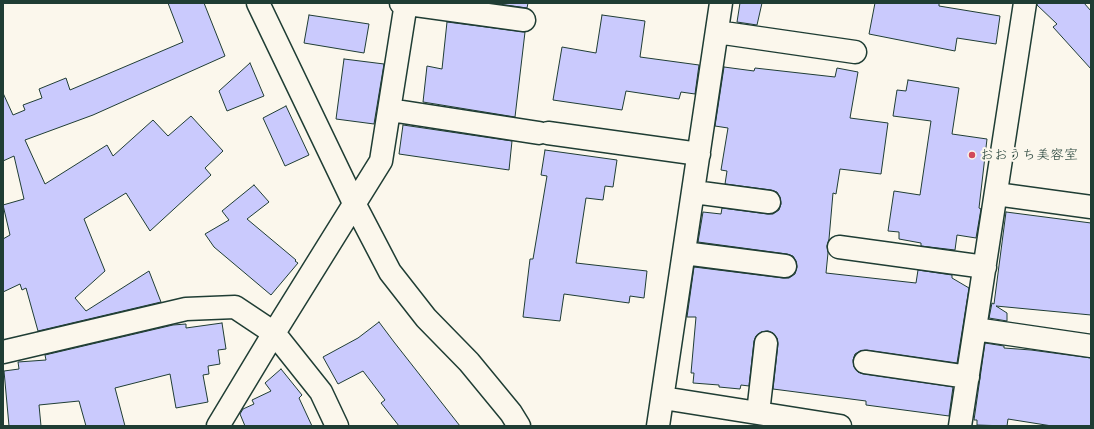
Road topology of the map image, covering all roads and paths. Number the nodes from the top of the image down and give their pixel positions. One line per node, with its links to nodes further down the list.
1 (258, 3): 13 (street)
2 (404, 3): 5 (street); 8 (street)
3 (722, 3): 6 (street)
4 (1025, 3): 11 (street)
5 (524, 20)
6 (717, 32): 7 (street); 9 (street)
7 (855, 52)
8 (390, 110): 9 (street); 13 (street)
9 (699, 154): 10 (street)
10 (694, 192): 12 (street); 16 (street)
11 (996, 194): 14 (street); 18 (street)
12 (769, 202)
13 (354, 203): 20 (street); 30 (street)
14 (1091, 207)
15 (839, 246): 18 (street)
16 (684, 253): 17 (street); 26 (street)
17 (785, 266)
18 (985, 267): 19 (street)
19 (975, 329): 22 (street); 25 (street)
20 (274, 333): 23 (street); 28 (street); 29 (street)
21 (766, 343): 27 (street)
22 (1091, 346)
23 (3, 352)
24 (865, 362): 25 (street)
25 (968, 376): 33 (street)
26 (663, 398): 27 (street); 31 (street)
27 (758, 413): 32 (street)
28 (218, 426)
29 (337, 426)
30 (519, 426)
31 (658, 426)
32 (840, 426)
33 (960, 426)

